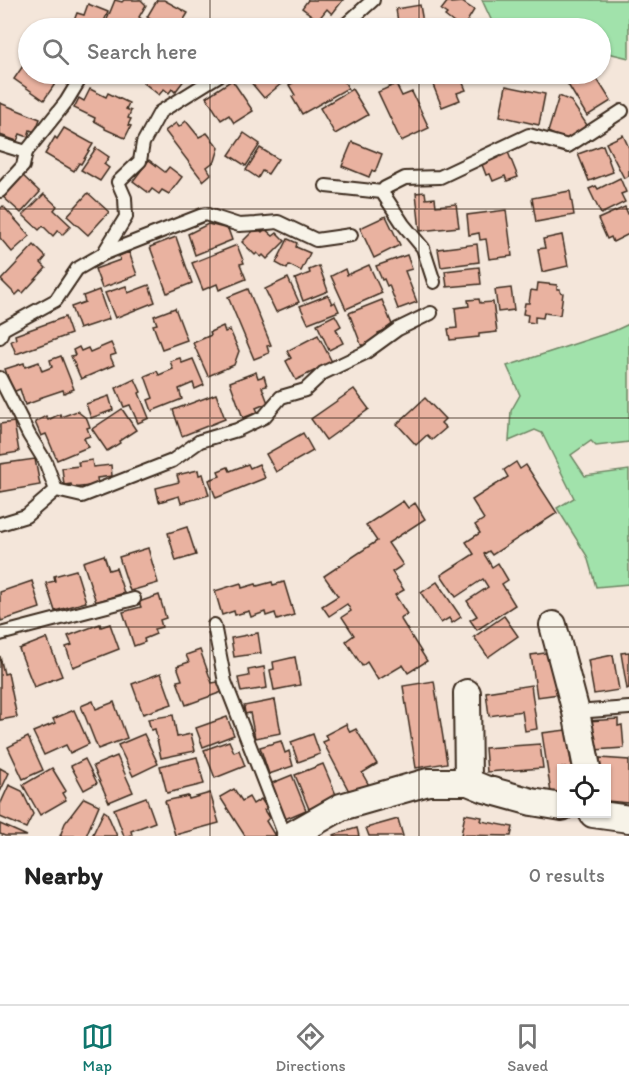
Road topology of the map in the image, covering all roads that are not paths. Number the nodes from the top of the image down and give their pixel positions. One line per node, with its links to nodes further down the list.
1 (373, 0): 2 (lane)
2 (353, 18)
3 (77, 84): 7 (lane)
4 (205, 84): 12 (lane)
5 (622, 111): 10 (lane)
6 (0, 144): 7 (lane)
7 (26, 152): 9 (lane)
8 (326, 186): 10 (lane)
9 (0, 190)
10 (382, 192): 13 (lane)
11 (351, 235): 12 (lane)
12 (103, 254): 15 (lane)
13 (434, 282)
14 (431, 313): 17 (lane)
15 (0, 337)
16 (0, 378): 17 (lane)
17 (56, 490): 18 (lane)
18 (0, 524)
19 (134, 599): 22 (lane)
20 (214, 625): 31 (lane)
21 (553, 625): 25 (street)
22 (0, 634)
23 (467, 693): 27 (street)
24 (629, 708): 25 (lane)
25 (576, 712): 26 (street)
26 (586, 764)
27 (468, 782): 28 (street); 32 (street)
28 (557, 806)
29 (611, 816): 30 (street)
30 (629, 819)
31 (285, 836)
32 (290, 836)

